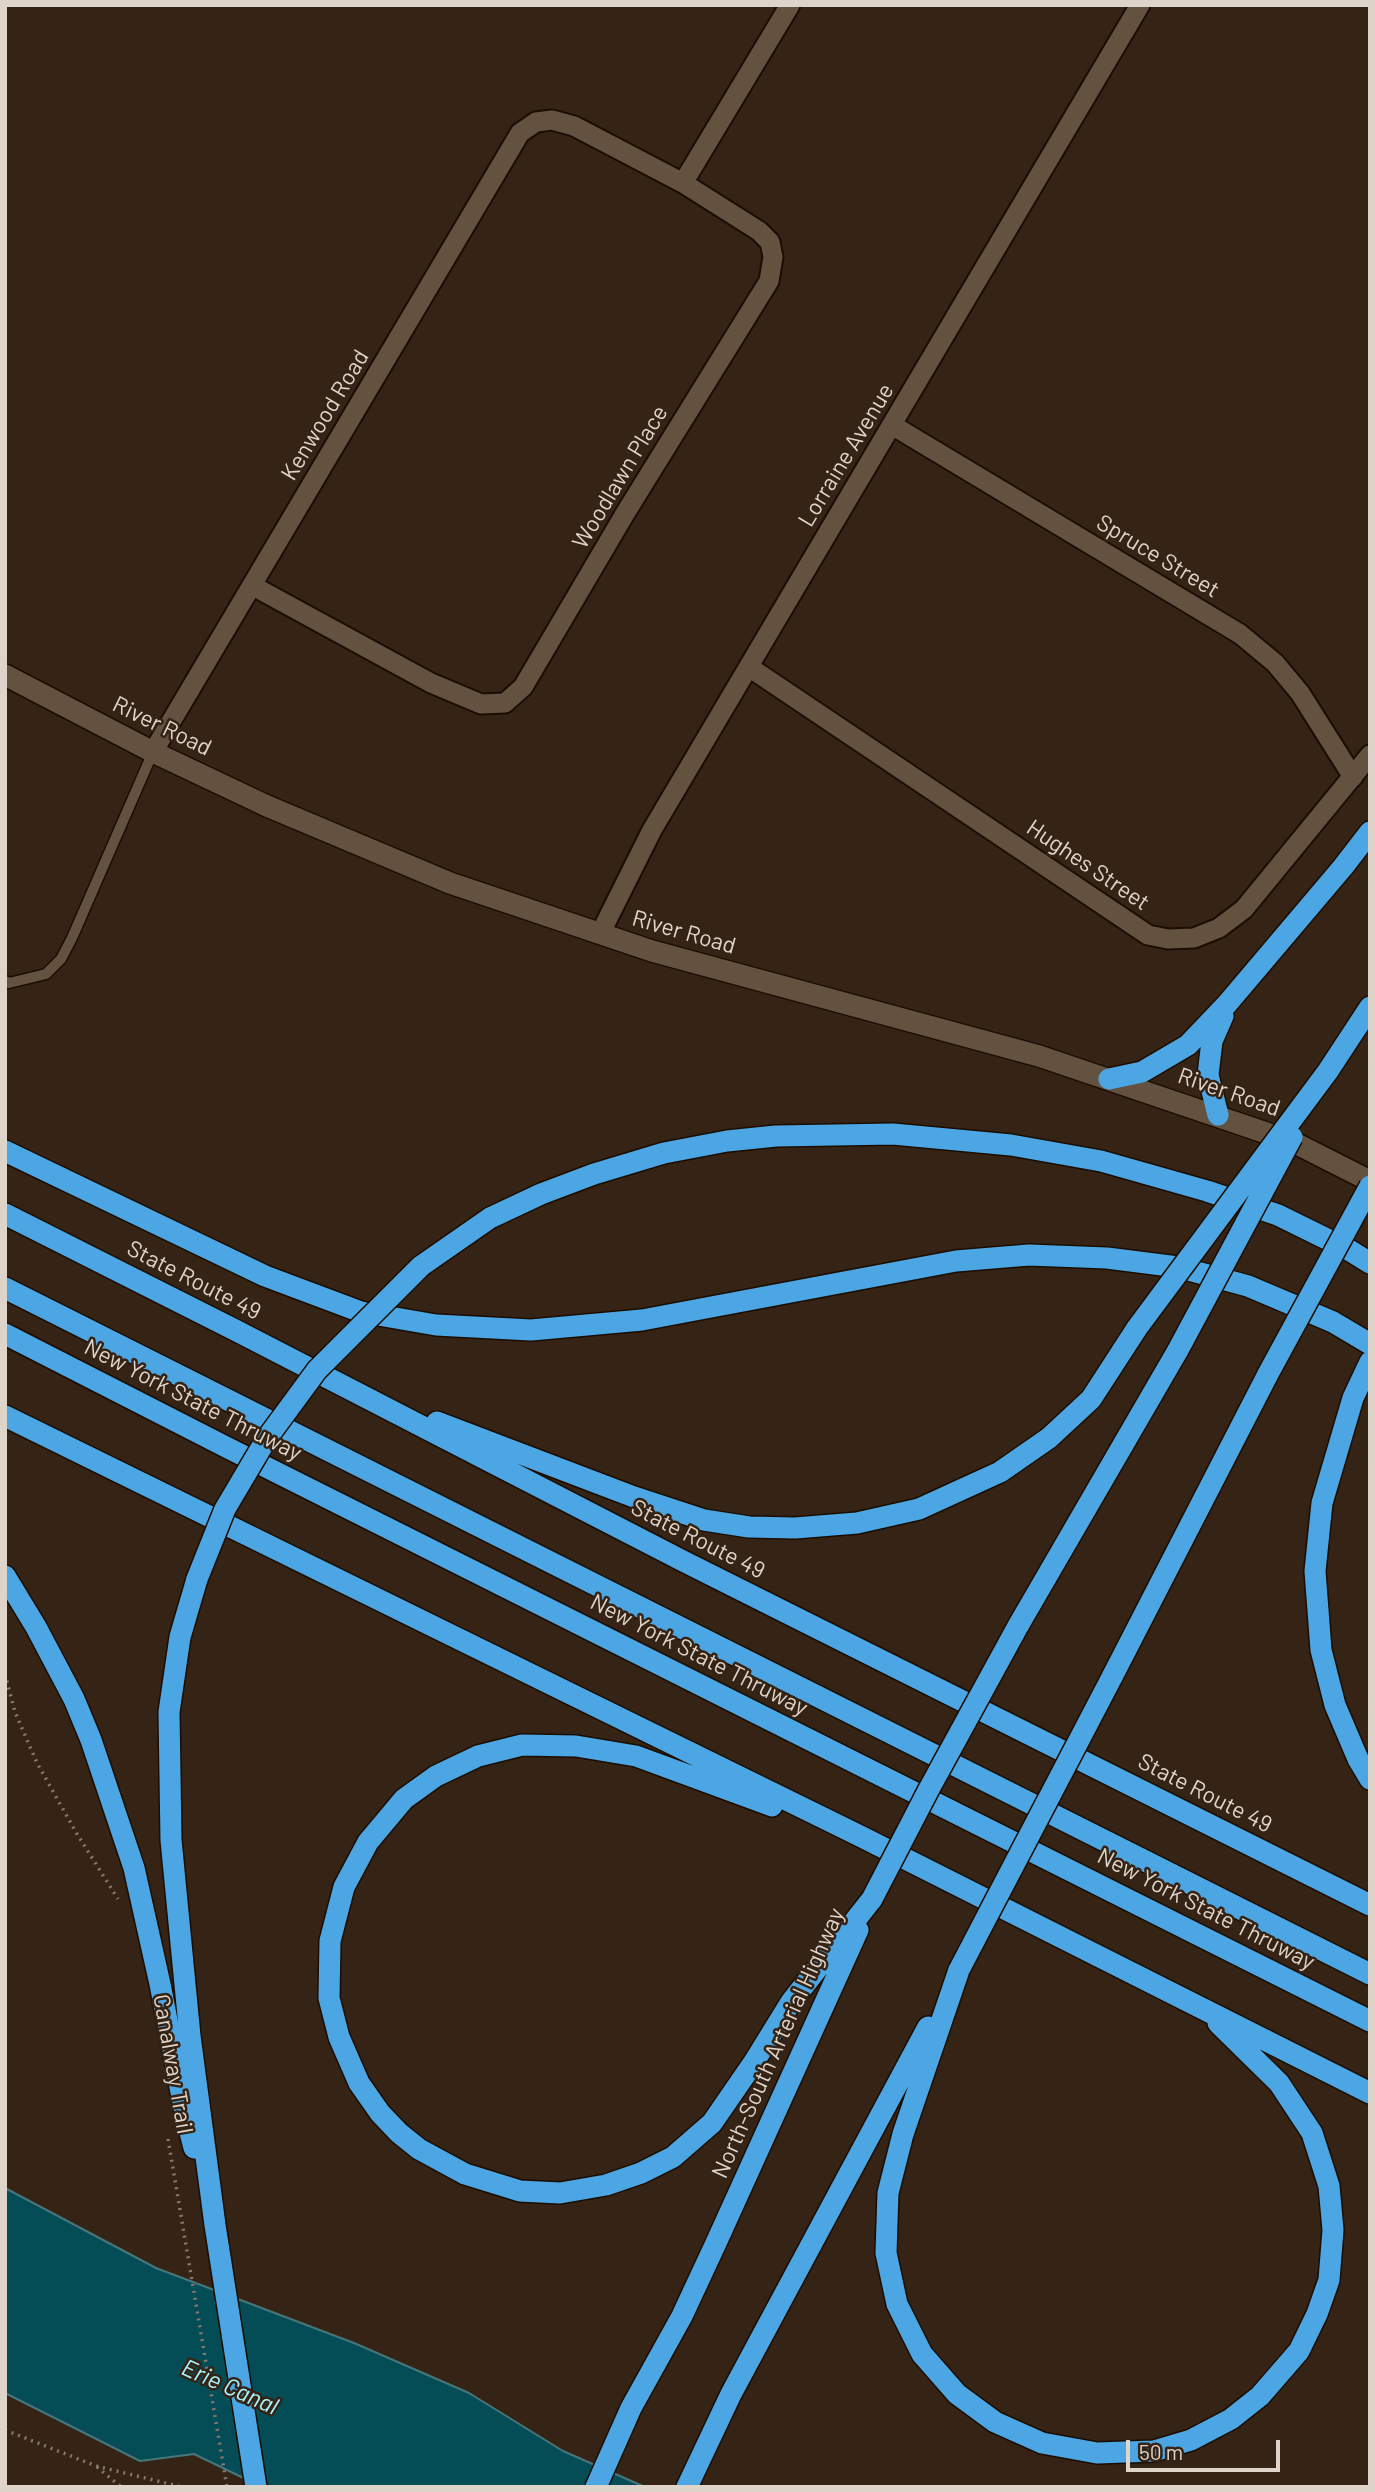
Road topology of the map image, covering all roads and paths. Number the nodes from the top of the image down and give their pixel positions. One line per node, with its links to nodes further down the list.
1 (790, 5): 4 (street)
2 (1140, 5): 5 (street, Lorraine Avenue)
3 (552, 120): 4 (street, Woodlawn Place); 6 (street, Kenwood Road)
4 (683, 183): 6 (street, Woodlawn Place)
5 (892, 425): 7 (street, Lorraine Avenue); 11 (street, Spruce Street)
6 (253, 586): 9 (street, Kenwood Road)
7 (749, 667): 11 (street, Hughes Street); 13 (street, Lorraine Avenue)
8 (5, 675): 9 (main road, River Road)
9 (153, 752): 13 (main road, River Road); 14 (lane)
10 (1370, 755): 11 (street, Hughes Street)
11 (1353, 778)
12 (1370, 832): 15 (highway)
13 (600, 934): 18 (main road, River Road)
14 (5, 981)
15 (1227, 1004): 18 (highway); 19 (highway)
16 (1370, 1007): 17 (highway)
17 (1328, 1070): 28 (highway, bridge); 34 (highway, North-South Arterial Highway, bridge)
18 (1109, 1079): 19 (main road, River Road)
19 (1217, 1115): 21 (main road, River Road)
20 (5, 1151): 26 (highway)
21 (1370, 1183): 37 (highway, bridge)
22 (5, 1214): 28 (highway, State Route 49)
23 (1370, 1263): 43 (highway, bridge)
24 (5, 1288): 38 (highway, New York State Thruway)
25 (5, 1334): 40 (highway, New York State Thruway)
26 (1370, 1344)
27 (1370, 1362): 32 (highway)
28 (360, 1395): 35 (highway, State Route 49)
29 (5, 1416): 33 (highway)
30 (5, 1576): 43 (highway)
31 (5, 1674): 36 (path)
32 (1370, 1779)
33 (862, 1837): 34 (highway); 39 (highway)
34 (872, 1899): 50 (highway, North-South Arterial Highway)
35 (1370, 1905)
36 (123, 1909)
37 (959, 1970): 39 (highway); 51 (highway)
38 (1370, 1974)
39 (1204, 2010): 41 (highway)
40 (1370, 2021)
41 (1370, 2093)
42 (167, 2131): 48 (path, Canalway Trail)
43 (215, 2225): 49 (highway)
44 (5, 2430): 45 (path)
45 (96, 2466): 46 (path); 47 (path)
46 (121, 2487)
47 (181, 2487)
48 (227, 2487)
49 (256, 2487)
50 (596, 2487)
51 (687, 2487)

